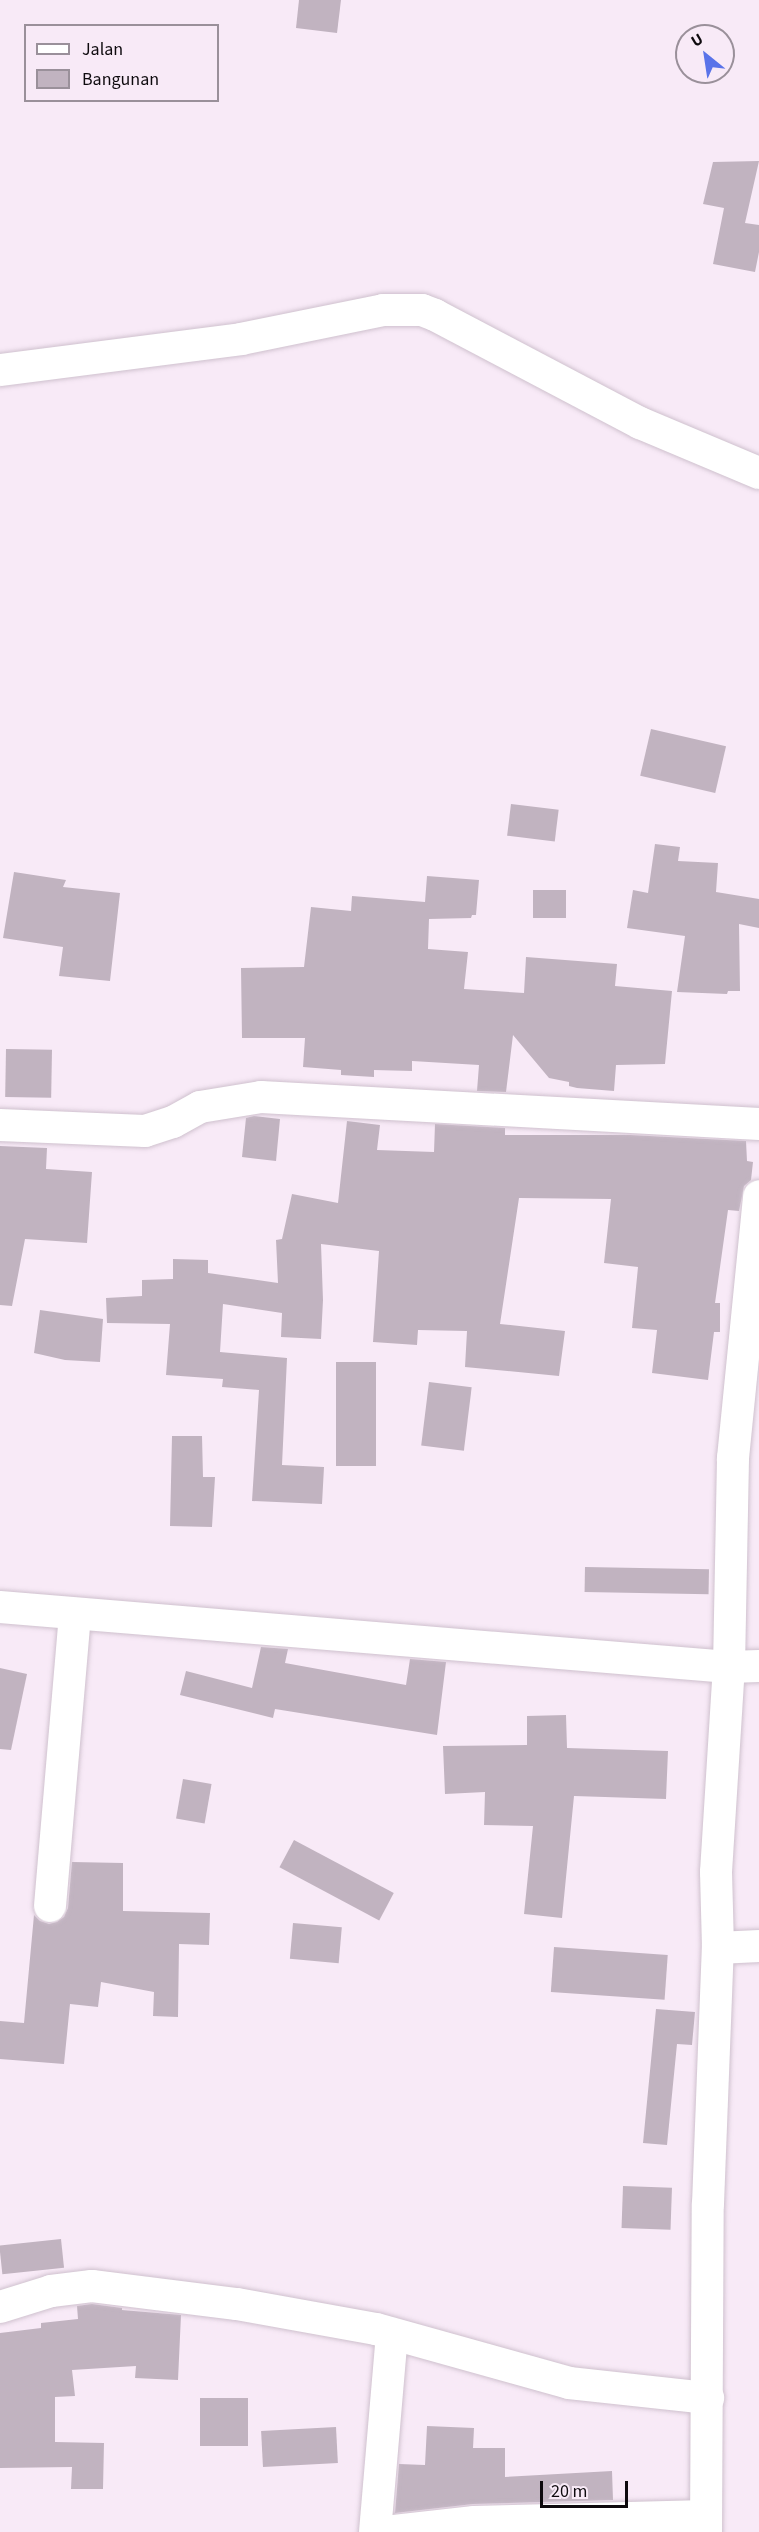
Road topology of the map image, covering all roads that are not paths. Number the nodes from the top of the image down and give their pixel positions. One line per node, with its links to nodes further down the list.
1 (0, 370): 2 (street)
2 (759, 473)
3 (759, 1124): 4 (street)
4 (0, 1125)
5 (759, 1196): 6 (street)
6 (754, 1270): 9 (street)
7 (0, 1608): 8 (street)
8 (75, 1614): 9 (street); 10 (street)
9 (744, 1666): 12 (street)
10 (51, 1906)
11 (759, 1946): 12 (street)
12 (718, 1947): 15 (street)
13 (0, 2307): 14 (street)
14 (392, 2336): 15 (street); 17 (street)
15 (708, 2398): 16 (street)
16 (706, 2524): 18 (street)
17 (375, 2532)
18 (385, 2532)

